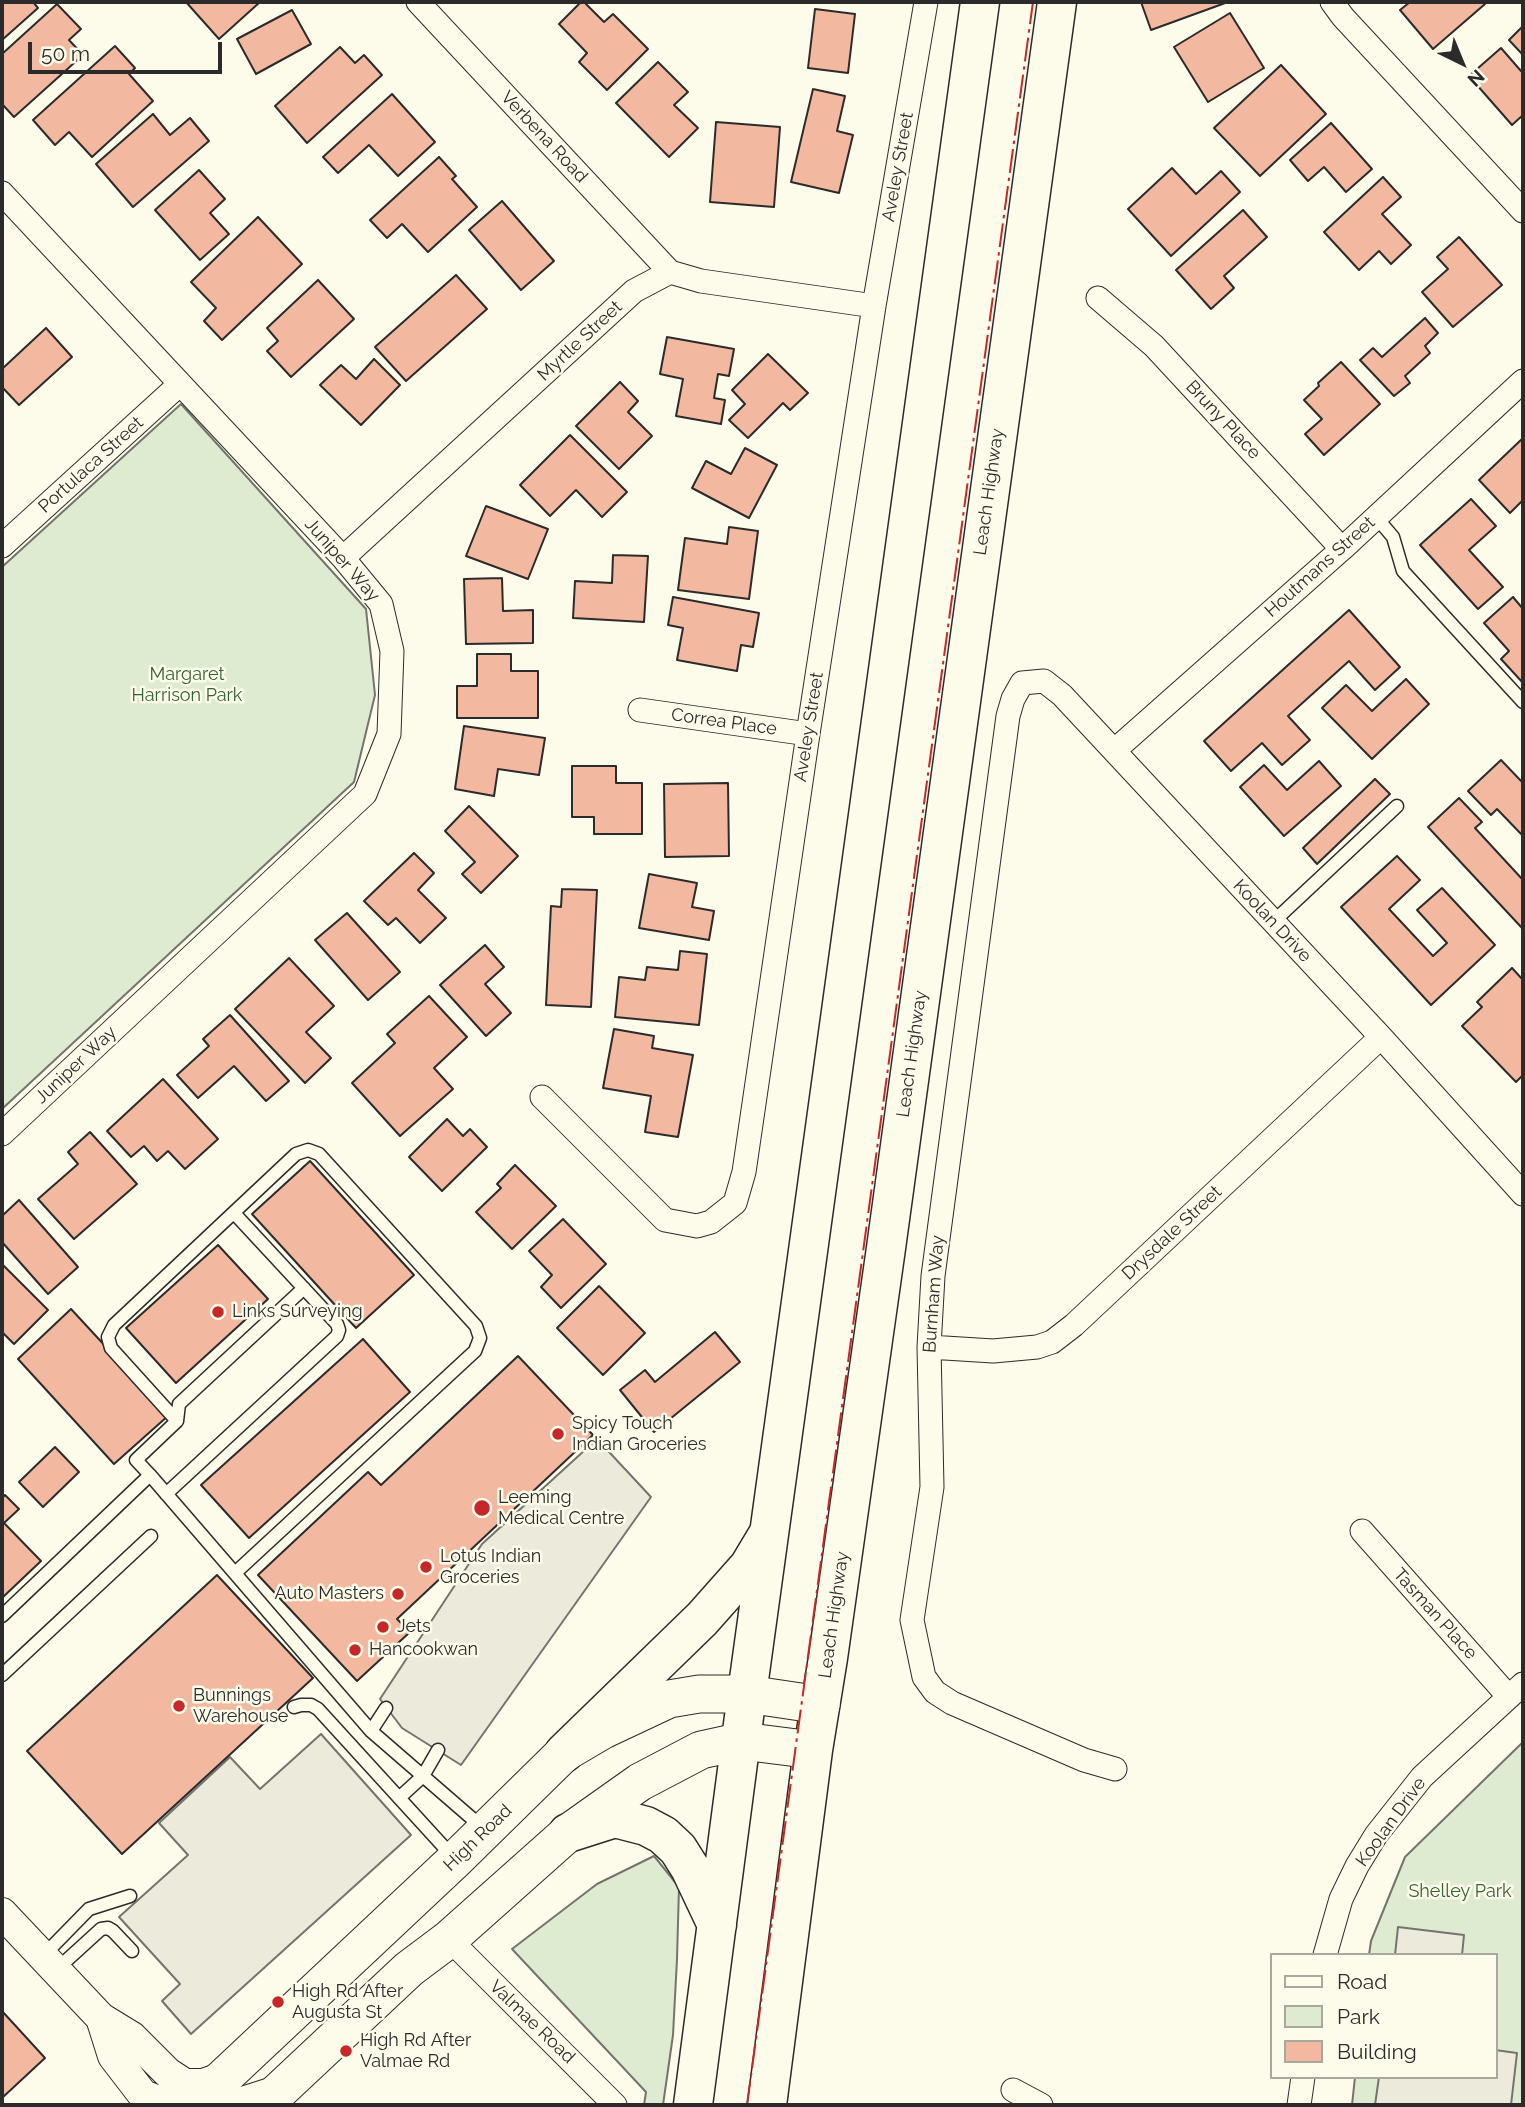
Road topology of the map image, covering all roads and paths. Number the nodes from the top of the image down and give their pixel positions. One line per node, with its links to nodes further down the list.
1 (418, 2): 8 (street, Verbena Road)
2 (926, 2): 10 (street, Aveley Street)
3 (980, 2): 34 (highway)
4 (1057, 2): 42 (highway, Leach Highway)
5 (1332, 2): 7 (street)
6 (2, 192): 12 (street, Juniper Way)
7 (1523, 211)
8 (670, 272): 10 (street); 16 (street, Myrtle Street)
9 (1098, 298): 15 (street, Bruny Place)
10 (874, 306): 20 (street, Aveley Street)
11 (1523, 381): 13 (street, Houtmans Street)
12 (180, 384): 14 (street, Portulaca Street); 16 (street, Juniper Way)
13 (1376, 517): 15 (street, Houtmans Street); 18 (lane)
14 (2, 546)
15 (1342, 549): 21 (street, Houtmans Street)
16 (343, 558): 26 (street, Juniper Way)
17 (1013, 699): 21 (street, Koolan Drive); 30 (street, Burnham Way)
18 (1523, 702)
19 (640, 710): 20 (street, Correa Place)
20 (808, 734): 25 (street, Aveley Street)
21 (1115, 750): 23 (street, Koolan Drive)
22 (1397, 806): 23 (lane)
23 (1273, 922): 24 (street, Koolan Drive)
24 (1381, 1037): 27 (street, Koolan Drive); 30 (street, Drysdale Street)
25 (542, 1097)
26 (2, 1134)
27 (1523, 1194)
28 (234, 1213): 29 (lane); 31 (lane); 37 (lane)
29 (304, 1288): 31 (lane); 33 (lane)
30 (929, 1347): 50 (street, Burnham Way)
31 (177, 1421): 32 (lane)
32 (150, 1475): 33 (lane); 38 (lane)
33 (166, 1494): 37 (lane)
34 (771, 1530): 41 (highway); 49 (highway)
35 (1362, 1531): 40 (street, Tasman Place)
36 (151, 1535): 39 (lane)
37 (235, 1573): 45 (lane)
38 (2, 1616)
39 (2, 1675)
40 (1516, 1691): 61 (street, Koolan Drive)
41 (747, 1694): 42 (main road, High Road); 46 (highway); 49 (main road, High Road)
42 (821, 1705): 48 (highway, Leach Highway)
43 (294, 1707): 52 (lane)
44 (386, 1708): 45 (lane)
45 (371, 1731): 51 (lane)
46 (742, 1741): 48 (main road); 54 (main road); 58 (highway)
47 (438, 1750): 51 (lane)
48 (813, 1750): 72 (highway, Leach Highway)
49 (564, 1753): 53 (main road, High Road)
50 (1115, 1769)
51 (423, 1776): 52 (lane); 53 (lane)
52 (399, 1798): 55 (lane)
53 (486, 1830): 55 (main road, High Road)
54 (568, 1833): 58 (highway); 59 (main road)
55 (455, 1860): 66 (main road, High Road)
56 (130, 1896): 62 (lane)
57 (2, 1913): 62 (street)
58 (717, 1925): 71 (highway)
59 (449, 1939): 67 (main road); 70 (street, Valmae Road)
60 (132, 1951): 62 (lane)
61 (1326, 1953)
62 (49, 1963): 63 (street)
63 (101, 2018): 66 (street); 68 (street)
64 (1303, 2079): 74 (street)
65 (1013, 2090): 73 (street)
66 (229, 2091): 67 (street); 69 (main road, High Road)
67 (272, 2098)
68 (152, 2102)
69 (191, 2105)
70 (615, 2105)
71 (693, 2105)
72 (767, 2105)
73 (1041, 2105)
74 (1298, 2105)

